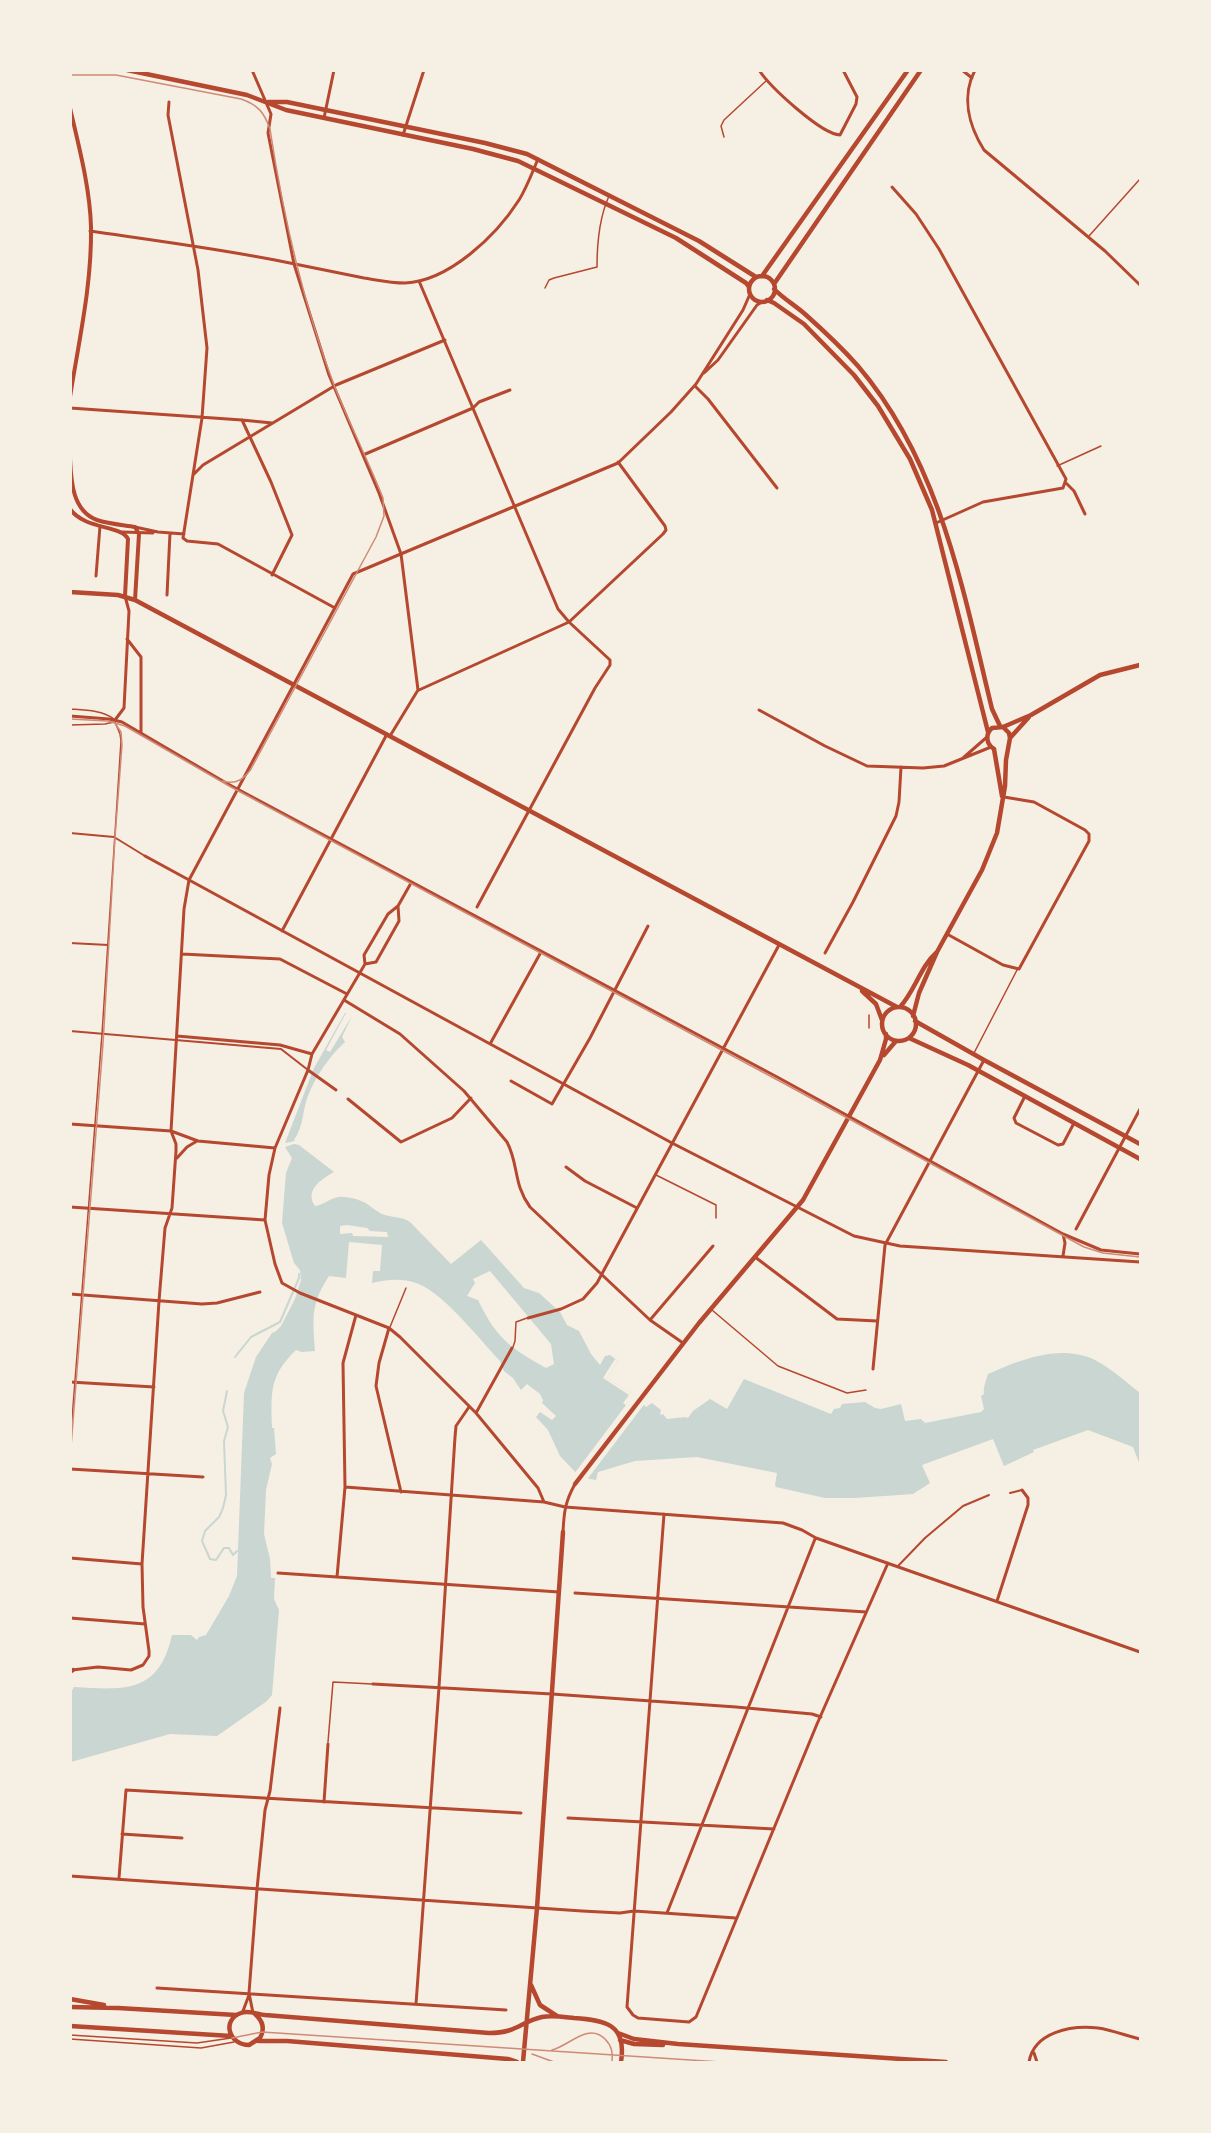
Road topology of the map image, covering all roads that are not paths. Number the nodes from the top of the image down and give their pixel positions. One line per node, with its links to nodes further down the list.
1 (127, 70): 14 (main road)
2 (252, 70): 14 (street)
3 (334, 70): 16 (street)
4 (424, 70): 18 (street)
5 (759, 70): 12 (street)
6 (843, 70): 12 (street)
7 (908, 70): 31 (main road)
8 (921, 70): 34 (main road)
9 (962, 70): 11 (street)
10 (975, 70): 11 (street)
11 (972, 78): 28 (street)
12 (767, 80): 20 (lane)
13 (169, 102): 29 (street)
14 (266, 102): 16 (main road); 17 (main road); 30 (street)
15 (70, 108): 27 (street)
16 (326, 110): 17 (street); 18 (main road)
17 (324, 118): 19 (main road)
18 (406, 127): 19 (street); 21 (main road)
19 (403, 135): 22 (main road)
20 (724, 137)
21 (538, 159): 22 (street); 25 (main road)
22 (535, 168): 26 (main road); 32 (street)
23 (1140, 179): 28 (lane)
24 (892, 187): 55 (street)
25 (609, 195): 26 (lane); 31 (main road)
26 (606, 203): 35 (lane); 36 (main road)
27 (90, 231): 29 (street); 44 (street)
28 (1089, 237): 33 (street)
29 (194, 246): 30 (street); 47 (street)
30 (294, 264): 32 (street); 42 (street)
31 (759, 276): 34 (main road); 36 (main road)
32 (419, 281): 39 (street)
33 (1140, 285)
34 (774, 287): 38 (main road); 62 (main road)
35 (545, 288)
36 (749, 288): 37 (main road)
37 (750, 294): 38 (main road); 40 (street)
38 (764, 301): 40 (street); 64 (main road)
39 (445, 340): 42 (street); 46 (street)
40 (703, 374): 41 (street)
41 (694, 386): 54 (street); 58 (street)
42 (333, 387): 49 (street); 52 (street)
43 (510, 390): 46 (street)
44 (70, 397)
45 (70, 408): 47 (street)
46 (473, 408): 52 (street); 59 (street)
47 (202, 417): 48 (street); 56 (street)
48 (242, 420): 49 (street); 50 (street)
49 (272, 423): 50 (street)
50 (250, 437): 56 (street); 73 (street)
51 (1101, 446): 55 (lane)
52 (363, 455): 72 (street)
53 (70, 458): 63 (street)
54 (618, 462): 59 (street); 81 (street)
55 (1057, 466): 57 (street)
56 (194, 474): 71 (street)
57 (1066, 483): 61 (street); 62 (street)
58 (777, 488)
59 (515, 505): 72 (street); 81 (street)
60 (70, 509): 65 (street)
61 (1085, 514)
62 (943, 520): 64 (street); 92 (main road)
63 (106, 522): 65 (street); 66 (street)
64 (936, 523): 94 (main road)
65 (99, 527): 67 (street); 74 (street)
66 (135, 527): 68 (street); 70 (street)
67 (122, 532): 70 (street); 77 (street)
68 (158, 532): 69 (street); 70 (street)
69 (171, 533): 71 (street); 76 (street)
70 (139, 534): 78 (street)
71 (184, 536): 73 (street)
72 (401, 554): 79 (street); 85 (street)
73 (272, 575): 79 (street)
74 (96, 576)
75 (70, 592): 77 (main road)
76 (167, 595)
77 (125, 596): 78 (main road); 80 (street)
78 (135, 600): 80 (street); 84 (main road)
79 (335, 608): 84 (street)
80 (129, 611): 82 (street)
81 (569, 622): 85 (street); 102 (street)
82 (127, 639): 90 (street); 93 (street)
83 (1140, 665): 88 (main road)
84 (294, 684): 95 (main road); 100 (street)
85 (418, 690): 95 (street)
86 (70, 709): 90 (lane)
87 (759, 710): 99 (street)
88 (1031, 715): 92 (main road); 96 (main road)
89 (70, 716): 90 (street)
90 (115, 721): 91 (lane); 93 (street); 104 (lane)
91 (70, 725)
92 (1001, 726): 94 (main road); 96 (main road)
93 (141, 734): 100 (street)
94 (988, 734): 97 (main road); 98 (street)
95 (388, 735): 102 (main road); 105 (street)
96 (1010, 741): 97 (main road); 101 (main road)
97 (993, 748): 98 (street); 101 (main road)
98 (961, 759): 99 (street)
99 (901, 767): 119 (street)
100 (237, 789): 105 (street); 107 (street)
101 (1002, 797): 113 (main road); 122 (street)
102 (529, 811): 110 (street); 116 (main road)
103 (70, 833): 104 (street)
104 (114, 837): 106 (street); 115 (lane)
105 (331, 839): 108 (street); 112 (street)
106 (145, 856): 107 (street)
107 (189, 880): 112 (street); 120 (street)
108 (411, 882): 109 (street); 117 (street)
109 (398, 906): 121 (street); 121 (street)
110 (477, 907)
111 (648, 926): 125 (street)
112 (282, 931): 123 (street)
113 (946, 934): 118 (main road); 122 (street)
114 (70, 943): 115 (street)
115 (108, 945): 134 (lane)
116 (778, 945): 124 (main road); 140 (street)
117 (541, 952): 125 (street); 139 (street)
118 (937, 952): 128 (main road); 130 (main road)
119 (825, 953)
120 (182, 954): 126 (street); 136 (street)
121 (365, 964): 123 (street)
122 (1017, 970): 142 (lane)
123 (361, 972): 126 (street); 139 (street)
124 (857, 987): 128 (main road); 131 (main road)
125 (614, 990): 140 (street); 148 (street)
126 (347, 994): 127 (street)
127 (344, 1000): 141 (street); 151 (street)
128 (898, 1007): 130 (main road); 131 (main road)
129 (869, 1015): 132 (lane)
130 (914, 1018): 137 (main road); 142 (main road)
131 (882, 1020): 135 (main road)
132 (869, 1028)
133 (70, 1031): 134 (street)
134 (102, 1034): 136 (street); 157 (lane)
135 (886, 1035): 138 (main road); 143 (main road)
136 (177, 1038): 141 (street); 145 (street); 158 (street)
137 (909, 1038): 138 (main road); 146 (main road)
138 (896, 1041): 143 (main road)
139 (490, 1044): 148 (street)
140 (723, 1048): 154 (street); 161 (street)
141 (312, 1054): 145 (street)
142 (973, 1054): 144 (main road)
143 (880, 1060): 154 (main road)
144 (984, 1060): 146 (street); 159 (main road)
145 (308, 1070): 149 (street); 164 (street)
146 (979, 1071): 150 (main road); 167 (street)
147 (511, 1081): 148 (street)
148 (564, 1084): 161 (street)
149 (336, 1090)
150 (1025, 1096): 155 (main road); 155 (street)
151 (471, 1098): 152 (street); 185 (street)
152 (348, 1099)
153 (1140, 1109): 159 (street)
154 (850, 1116): 167 (street); 173 (main road)
155 (1074, 1123): 163 (main road)
156 (70, 1124): 157 (street)
157 (95, 1125): 158 (street); 171 (lane)
158 (171, 1131): 160 (street); 165 (street)
159 (1126, 1137): 162 (main road); 163 (street)
160 (198, 1141): 164 (street); 165 (street)
161 (672, 1143): 169 (street); 173 (street)
162 (1140, 1144)
163 (1120, 1147): 166 (main road); 177 (street)
164 (275, 1148): 176 (street)
165 (176, 1159): 174 (street)
166 (1140, 1159)
167 (930, 1162): 178 (street); 179 (street)
168 (566, 1167): 172 (street)
169 (655, 1175): 172 (street); 175 (lane)
170 (70, 1207): 171 (street)
171 (89, 1208): 174 (street); 189 (lane)
172 (637, 1208): 185 (street)
173 (796, 1208): 179 (street); 183 (main road)
174 (170, 1214): 176 (street); 190 (street)
175 (716, 1218)
176 (265, 1220): 192 (street)
177 (1076, 1229)
178 (1062, 1234): 181 (street); 182 (street)
179 (885, 1245): 182 (street); 195 (street)
180 (712, 1246): 194 (street)
181 (1140, 1254)
182 (1063, 1256): 184 (street)
183 (755, 1257): 191 (main road); 195 (street)
184 (1140, 1262)
185 (602, 1276): 193 (street); 194 (street)
186 (406, 1288): 196 (lane)
187 (260, 1292): 190 (street)
188 (70, 1294): 189 (street)
189 (82, 1295): 190 (street); 201 (lane)
190 (159, 1301): 202 (street)
191 (711, 1309): 197 (main road); 203 (lane)
192 (356, 1315): 196 (street); 211 (street)
193 (528, 1318): 198 (lane)
194 (650, 1320): 197 (street)
195 (878, 1321): 199 (street)
196 (389, 1328): 204 (street); 213 (street)
197 (683, 1344): 210 (main road)
198 (512, 1348): 205 (street)
199 (873, 1369)
200 (70, 1382): 201 (street)
201 (75, 1382): 202 (street); 206 (lane)
202 (153, 1387): 208 (street)
203 (866, 1390)
204 (469, 1407): 205 (street); 216 (street)
205 (476, 1413): 217 (street)
206 (70, 1445)
207 (70, 1469): 208 (street)
208 (148, 1474): 209 (street); 224 (street)
209 (203, 1477)
210 (575, 1484): 218 (street)
211 (345, 1487): 213 (street); 227 (street)
212 (1022, 1490): 214 (street); 232 (street)
213 (401, 1492): 216 (street)
214 (1010, 1493)
215 (989, 1495): 225 (street)
216 (450, 1496): 217 (street); 228 (street)
217 (544, 1502): 218 (street)
218 (564, 1507): 219 (street); 220 (street)
219 (664, 1514): 221 (street); 231 (street)
220 (563, 1532): 229 (main road)
221 (816, 1538): 223 (street); 233 (street)
222 (70, 1558): 224 (street)
223 (888, 1563): 225 (street); 234 (street)
224 (142, 1564): 236 (street)
225 (898, 1566): 232 (street)
226 (278, 1573): 227 (street)
227 (337, 1577): 228 (street)
228 (445, 1584): 229 (street); 240 (street)
229 (559, 1592): 241 (main road)
230 (575, 1593): 231 (street)
231 (658, 1599): 233 (street); 242 (street)
232 (997, 1602): 237 (street)
233 (789, 1607): 234 (street); 244 (street)
234 (867, 1612): 245 (street)
235 (70, 1618): 236 (street)
236 (145, 1624): 238 (street)
237 (1140, 1652)
238 (71, 1671)
239 (373, 1684): 240 (street); 246 (lane)
240 (440, 1687): 241 (street); 251 (street)
241 (552, 1694): 242 (street); 263 (main road)
242 (651, 1701): 244 (street); 254 (street)
243 (280, 1707): 248 (street)
244 (749, 1708): 245 (street); 255 (street)
245 (821, 1717): 256 (street)
246 (328, 1744): 250 (street)
247 (193, 1794): 248 (street); 249 (street); 257 (street)
248 (268, 1798): 250 (street); 261 (street)
249 (192, 1800)
250 (324, 1802): 251 (street)
251 (429, 1808): 252 (street); 262 (street)
252 (521, 1813)
253 (568, 1818): 254 (street)
254 (642, 1822): 255 (street); 264 (street)
255 (703, 1825): 256 (street); 265 (street)
256 (774, 1829): 266 (street)
257 (122, 1834): 258 (street); 260 (street)
258 (182, 1838)
259 (70, 1876): 260 (street)
260 (119, 1879): 261 (street)
261 (257, 1889): 262 (street); 269 (street)
262 (423, 1900): 263 (street); 271 (street)
263 (537, 1908): 264 (street); 267 (main road)
264 (634, 1911): 265 (street); 266 (street)
265 (667, 1913): 266 (street)
266 (736, 1918)
267 (531, 1982): 278 (main road); 279 (main road)
268 (157, 1988): 269 (street)
269 (249, 1994): 271 (street); 275 (street); 276 (street)
270 (70, 1999): 273 (main road)
271 (416, 2004): 274 (street)
272 (70, 2007): 273 (main road)
273 (118, 2008): 277 (main road)
274 (506, 2010)
275 (242, 2012): 276 (main road); 277 (main road)
276 (254, 2014): 279 (main road); 287 (main road)
277 (236, 2015): 283 (main road)
278 (558, 2017): 279 (main road); 281 (main road)
279 (526, 2024): 291 (main road)
280 (70, 2026): 283 (main road)
281 (616, 2032): 286 (main road); 288 (main road)
282 (70, 2035): 283 (lane)
283 (233, 2038): 284 (lane); 287 (main road)
284 (70, 2039)
285 (1140, 2039): 289 (street)
286 (620, 2040): 288 (main road); 292 (main road)
287 (258, 2041): 290 (main road)
288 (678, 2044): 293 (main road)
289 (1034, 2053): 294 (street); 295 (street)
290 (517, 2062)
291 (523, 2062)
292 (621, 2062)
293 (946, 2062)
294 (1029, 2062)
295 (1037, 2062)

